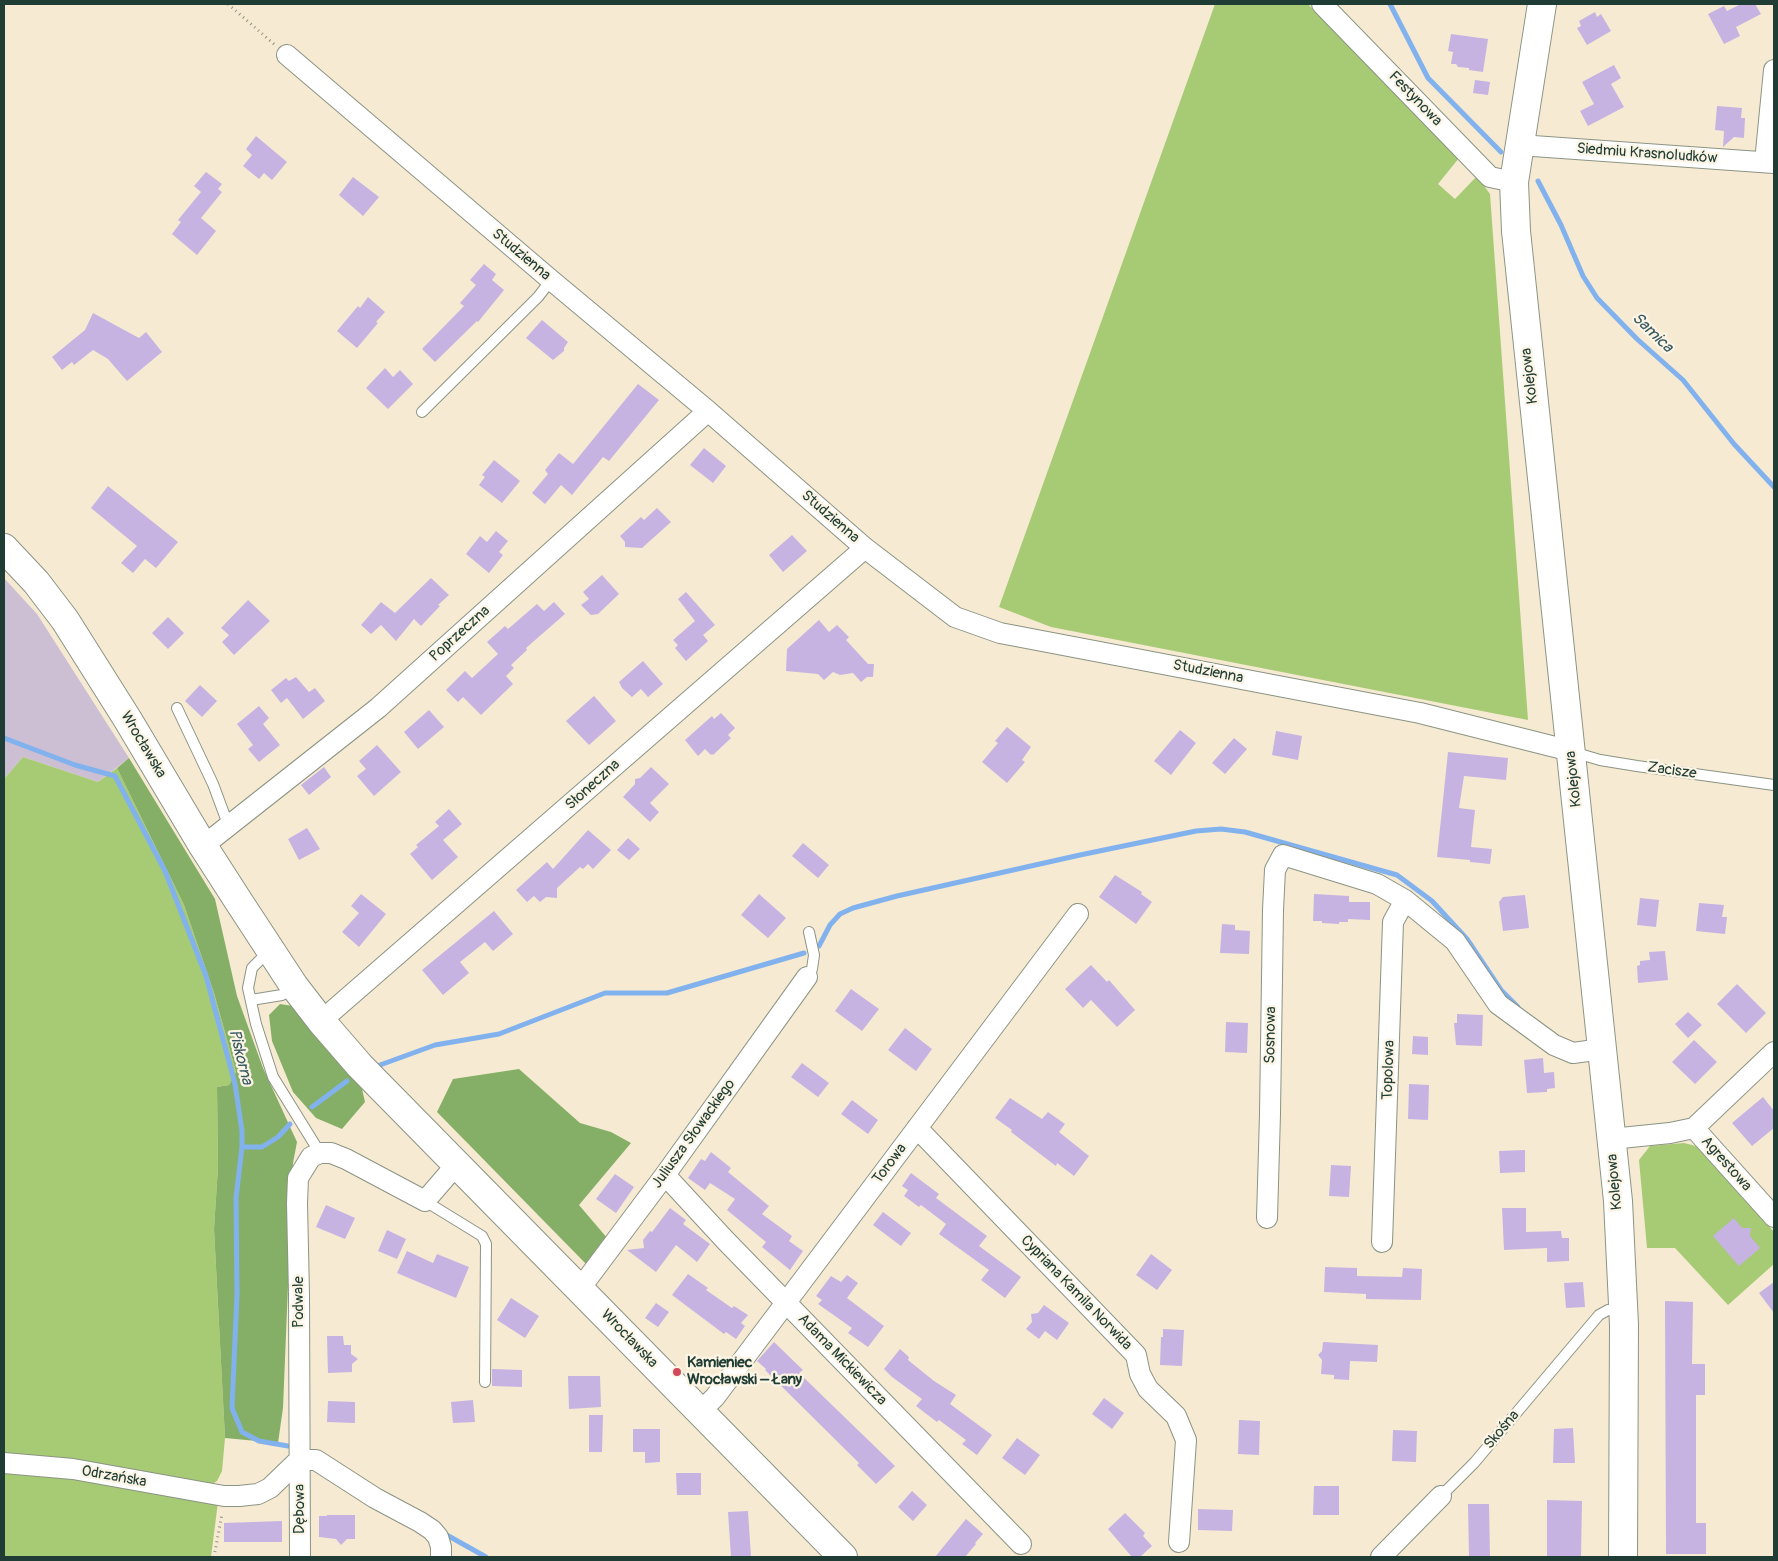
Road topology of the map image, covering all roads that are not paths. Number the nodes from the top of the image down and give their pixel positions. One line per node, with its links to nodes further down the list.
1 (1322, 4): 7 (street, Festynowa)
2 (1542, 4): 5 (street, Kolejowa)
3 (287, 55): 8 (street, Studzienna)
4 (1774, 70): 6 (street)
5 (1519, 145): 6 (street, Siedmiu Krasnoludków); 7 (street, Kolejowa)
6 (1770, 162)
7 (1514, 182): 14 (street, Kolejowa)
8 (551, 280): 9 (street, Studzienna); 10 (lane)
9 (708, 411): 12 (street, Studzienna); 16 (street, Poprzeczna)
10 (422, 412)
11 (4, 548): 17 (street, Wrocławska)
12 (865, 548): 14 (street, Studzienna); 25 (street, Słoneczna)
13 (177, 708): 16 (lane)
14 (1571, 751): 15 (lane, Zacisze); 26 (street, Kolejowa)
15 (1774, 785)
16 (229, 826): 17 (street, Poprzeczna)
17 (203, 846): 21 (street, Wrocławska)
18 (1405, 900): 26 (street); 36 (street, Sosnowa); 37 (street, Topolowa)
19 (1078, 914): 28 (street, Torowa)
20 (809, 932): 22 (lane)
21 (270, 950): 23 (street, Wrocławska); 24 (lane)
22 (807, 977): 33 (street, Juliusza Słowackiego)
23 (294, 986): 24 (lane); 25 (street, Wrocławska)
24 (251, 1000): 31 (lane)
25 (321, 1021): 32 (street, Wrocławska)
26 (1602, 1049): 30 (street, Kolejowa)
27 (1774, 1052): 29 (street)
28 (917, 1128): 39 (street, Torowa); 46 (street, Cypriana Kamila Norwida)
29 (1694, 1128): 30 (street, Agrestowa); 35 (street, Agrestowa)
30 (1611, 1140): 40 (street, Kolejowa)
31 (320, 1153): 34 (street); 43 (street, Podwale)
32 (456, 1165): 34 (street); 38 (street, Wrocławska)
33 (665, 1174): 38 (street, Juliusza Słowackiego); 39 (street, Adama Mickiewicza)
34 (425, 1201): 41 (lane)
35 (1774, 1217)
36 (1267, 1218)
37 (1382, 1242)
38 (577, 1287): 42 (street, Wrocławska)
39 (786, 1302): 42 (street, Torowa); 47 (street, Adama Mickiewicza)
40 (1623, 1309): 45 (lane, Skośna); 52 (street, Kolejowa)
41 (485, 1382)
42 (700, 1412): 50 (street, Wrocławska)
43 (299, 1460): 44 (street, Odrzańska); 48 (street, Dębowa); 49 (street)
44 (4, 1463)
45 (1441, 1496): 51 (street, Skośna)
46 (1179, 1542)
47 (1020, 1544)
48 (300, 1557)
49 (441, 1557)
50 (843, 1557)
51 (1381, 1557)
52 (1623, 1557)

